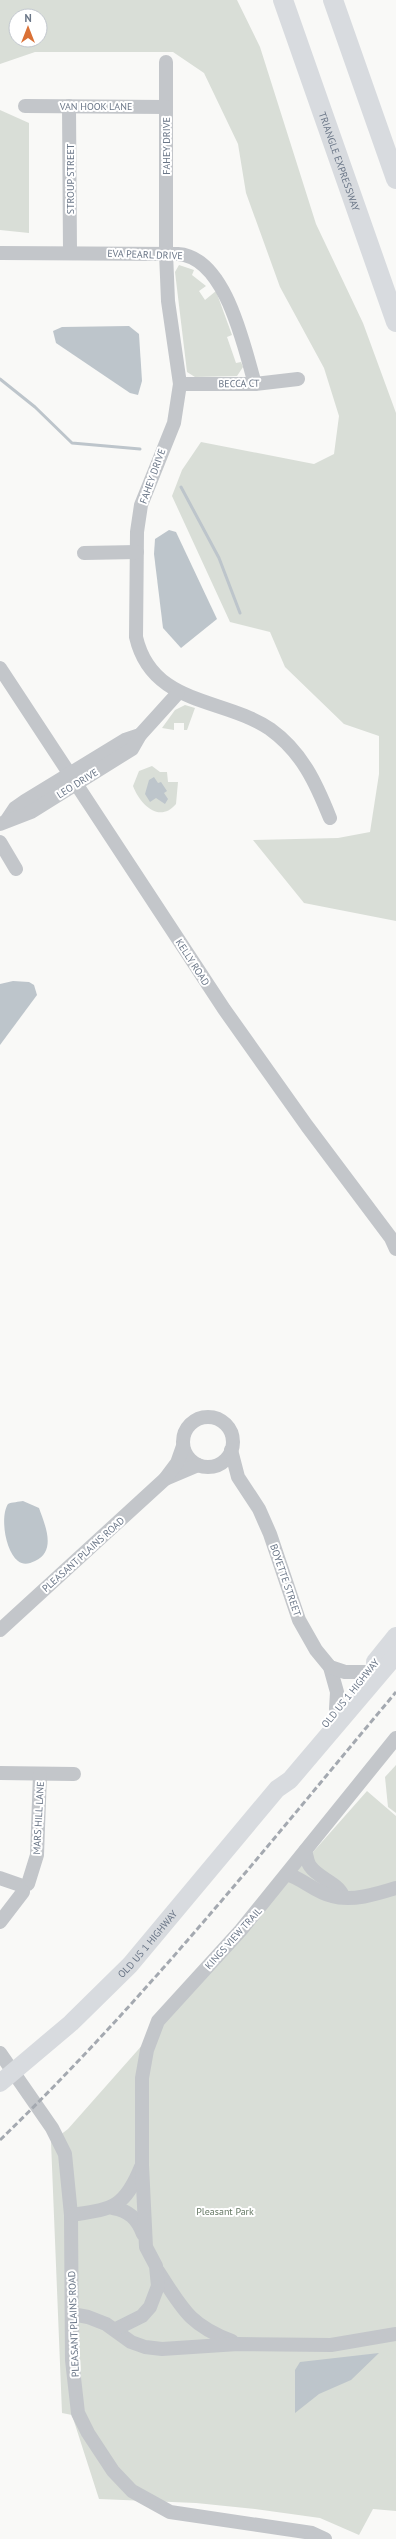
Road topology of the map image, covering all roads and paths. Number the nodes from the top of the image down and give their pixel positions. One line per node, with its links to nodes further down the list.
1 (282, 0): 11 (highway, TRIANGLE EXPRESSWAY)
2 (333, 0): 7 (highway)
3 (166, 62): 6 (street, FAHEY DRIVE)
4 (25, 106): 5 (street, VAN HOOK LANE)
5 (69, 106): 6 (street, VAN HOOK LANE); 8 (street, STROUP STREET)
6 (166, 107): 10 (street, FAHEY DRIVE)
7 (396, 179)
8 (70, 252): 9 (street, EVA PEARL DRIVE); 10 (street, EVA PEARL DRIVE)
9 (0, 253)
10 (166, 253): 13 (street, FAHEY DRIVE); 14 (street, EVA PEARL DRIVE)
11 (396, 322)
12 (298, 380): 14 (street, BECCA CT)
13 (180, 384): 14 (street, BECCA CT); 15 (street, FAHEY DRIVE)
14 (256, 384)
15 (137, 552): 16 (street); 18 (street, FAHEY DRIVE)
16 (84, 553)
17 (0, 668): 19 (street, KELLY ROAD)
18 (178, 693): 19 (street, LEO DRIVE); 20 (street, FAHEY DRIVE)
19 (75, 779): 21 (street, LEO DRIVE); 24 (street, KELLY ROAD)
20 (330, 818)
21 (3, 822)
22 (0, 842): 23 (street)
23 (16, 869)
24 (396, 1249)
25 (183, 1446): 26 (street, BOYETTE STREET); 27 (street); 29 (street, PLEASANT PLAINS ROAD)
26 (231, 1450): 28 (street); 30 (street, BOYETTE STREET)
27 (198, 1465): 28 (street, BOYETTE STREET); 29 (street, PLEASANT PLAINS ROAD)
28 (212, 1467): 30 (street, BOYETTE STREET)
29 (165, 1479): 31 (street, PLEASANT PLAINS ROAD)
30 (245, 1490): 34 (street, BOYETTE STREET)
31 (0, 1630)
32 (396, 1636): 35 (main road, OLD US 1 HIGHWAY)
33 (396, 1655): 41 (main road, OLD US 1 HIGHWAY)
34 (330, 1667): 35 (street); 36 (street, BOYETTE STREET)
35 (366, 1672): 36 (main road, OLD US 1 HIGHWAY)
36 (336, 1709): 41 (main road, OLD US 1 HIGHWAY)
37 (396, 1738): 42 (street, KINGS VIEW TRAIL)
38 (0, 1773): 39 (street)
39 (40, 1774): 40 (street); 45 (street, MARS HILL LANE)
40 (74, 1774)
41 (277, 1789): 50 (main road, OLD US 1 HIGHWAY)
42 (305, 1851): 43 (street, KINGS VIEW TRAIL); 47 (street)
43 (287, 1874): 47 (street); 51 (street, KINGS VIEW TRAIL)
44 (0, 1878): 45 (street)
45 (24, 1887): 48 (street, MARS HILL LANE)
46 (396, 1888): 47 (street)
47 (342, 1896)
48 (0, 1922)
49 (0, 2052): 50 (street, PLEASANT PLAINS ROAD)
50 (7, 2077): 53 (street, PLEASANT PLAINS ROAD)
51 (142, 2165): 52 (street, KINGS VIEW TRAIL); 54 (street, KINGS VIEW TRAIL)
52 (112, 2208): 53 (street, KINGS VIEW TRAIL); 54 (street, KINGS VIEW TRAIL)
53 (71, 2215): 56 (street, PLEASANT PLAINS ROAD)
54 (145, 2240): 55 (street, KINGS VIEW TRAIL)
55 (156, 2269): 57 (street, KINGS VIEW TRAIL); 59 (street)
56 (72, 2314): 57 (street); 60 (street, PLEASANT PLAINS ROAD)
57 (116, 2329): 59 (street)
58 (396, 2334): 59 (street)
59 (238, 2344)
60 (325, 2539)

